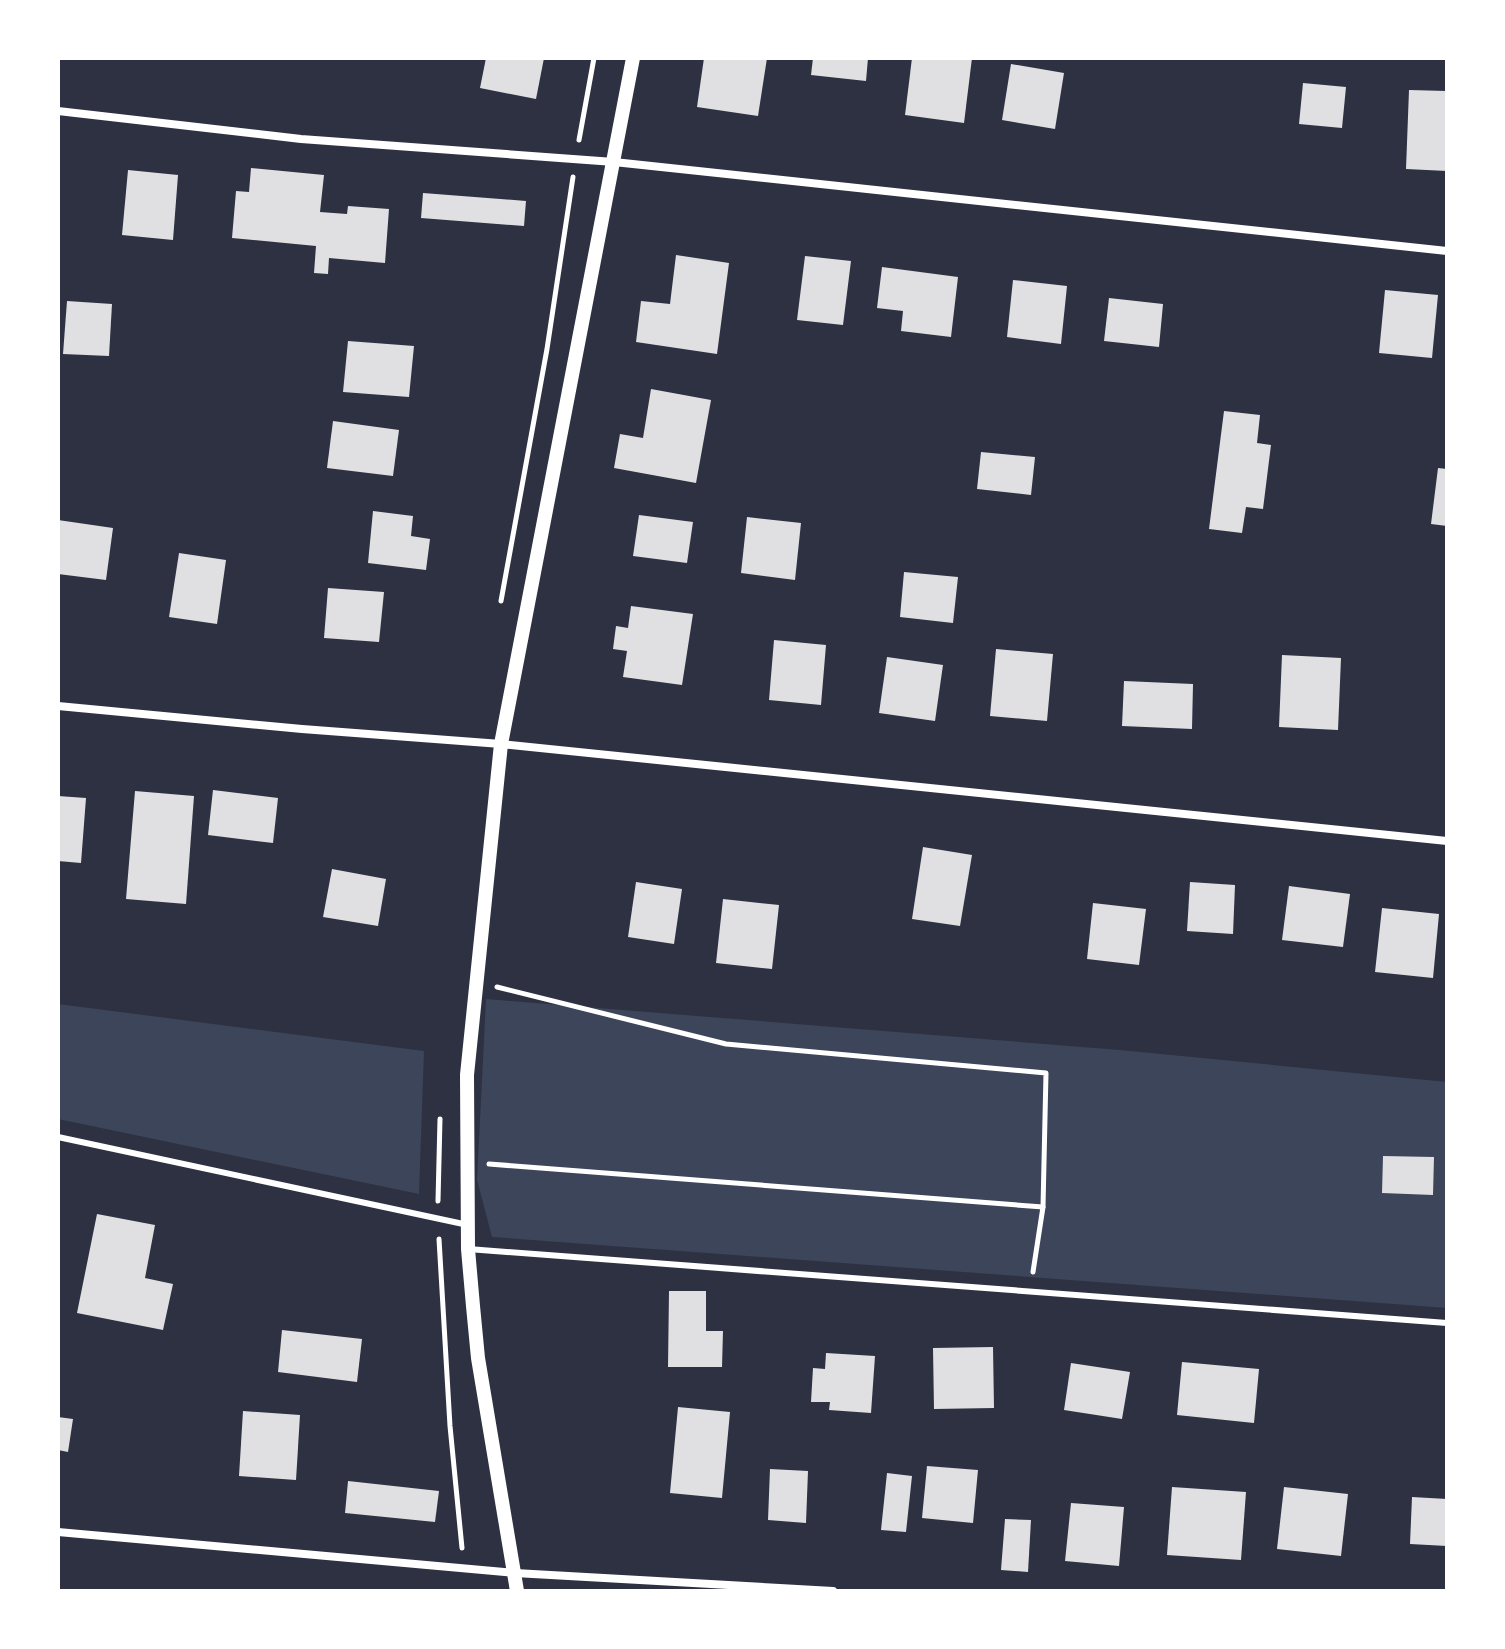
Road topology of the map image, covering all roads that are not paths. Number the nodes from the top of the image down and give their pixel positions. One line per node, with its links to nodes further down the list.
1 (633, 58): 3 (street)
2 (58, 111): 3 (street)
3 (614, 162): 4 (street); 6 (street)
4 (1447, 251)
5 (58, 706): 6 (street)
6 (501, 744): 7 (street); 9 (street)
7 (1447, 841)
8 (58, 1137): 9 (lane)
9 (468, 1225): 10 (street)
10 (468, 1249): 11 (lane); 13 (street)
11 (1447, 1323)
12 (58, 1532): 13 (street)
13 (515, 1573): 14 (street); 15 (street)
14 (517, 1591)
15 (833, 1591)

